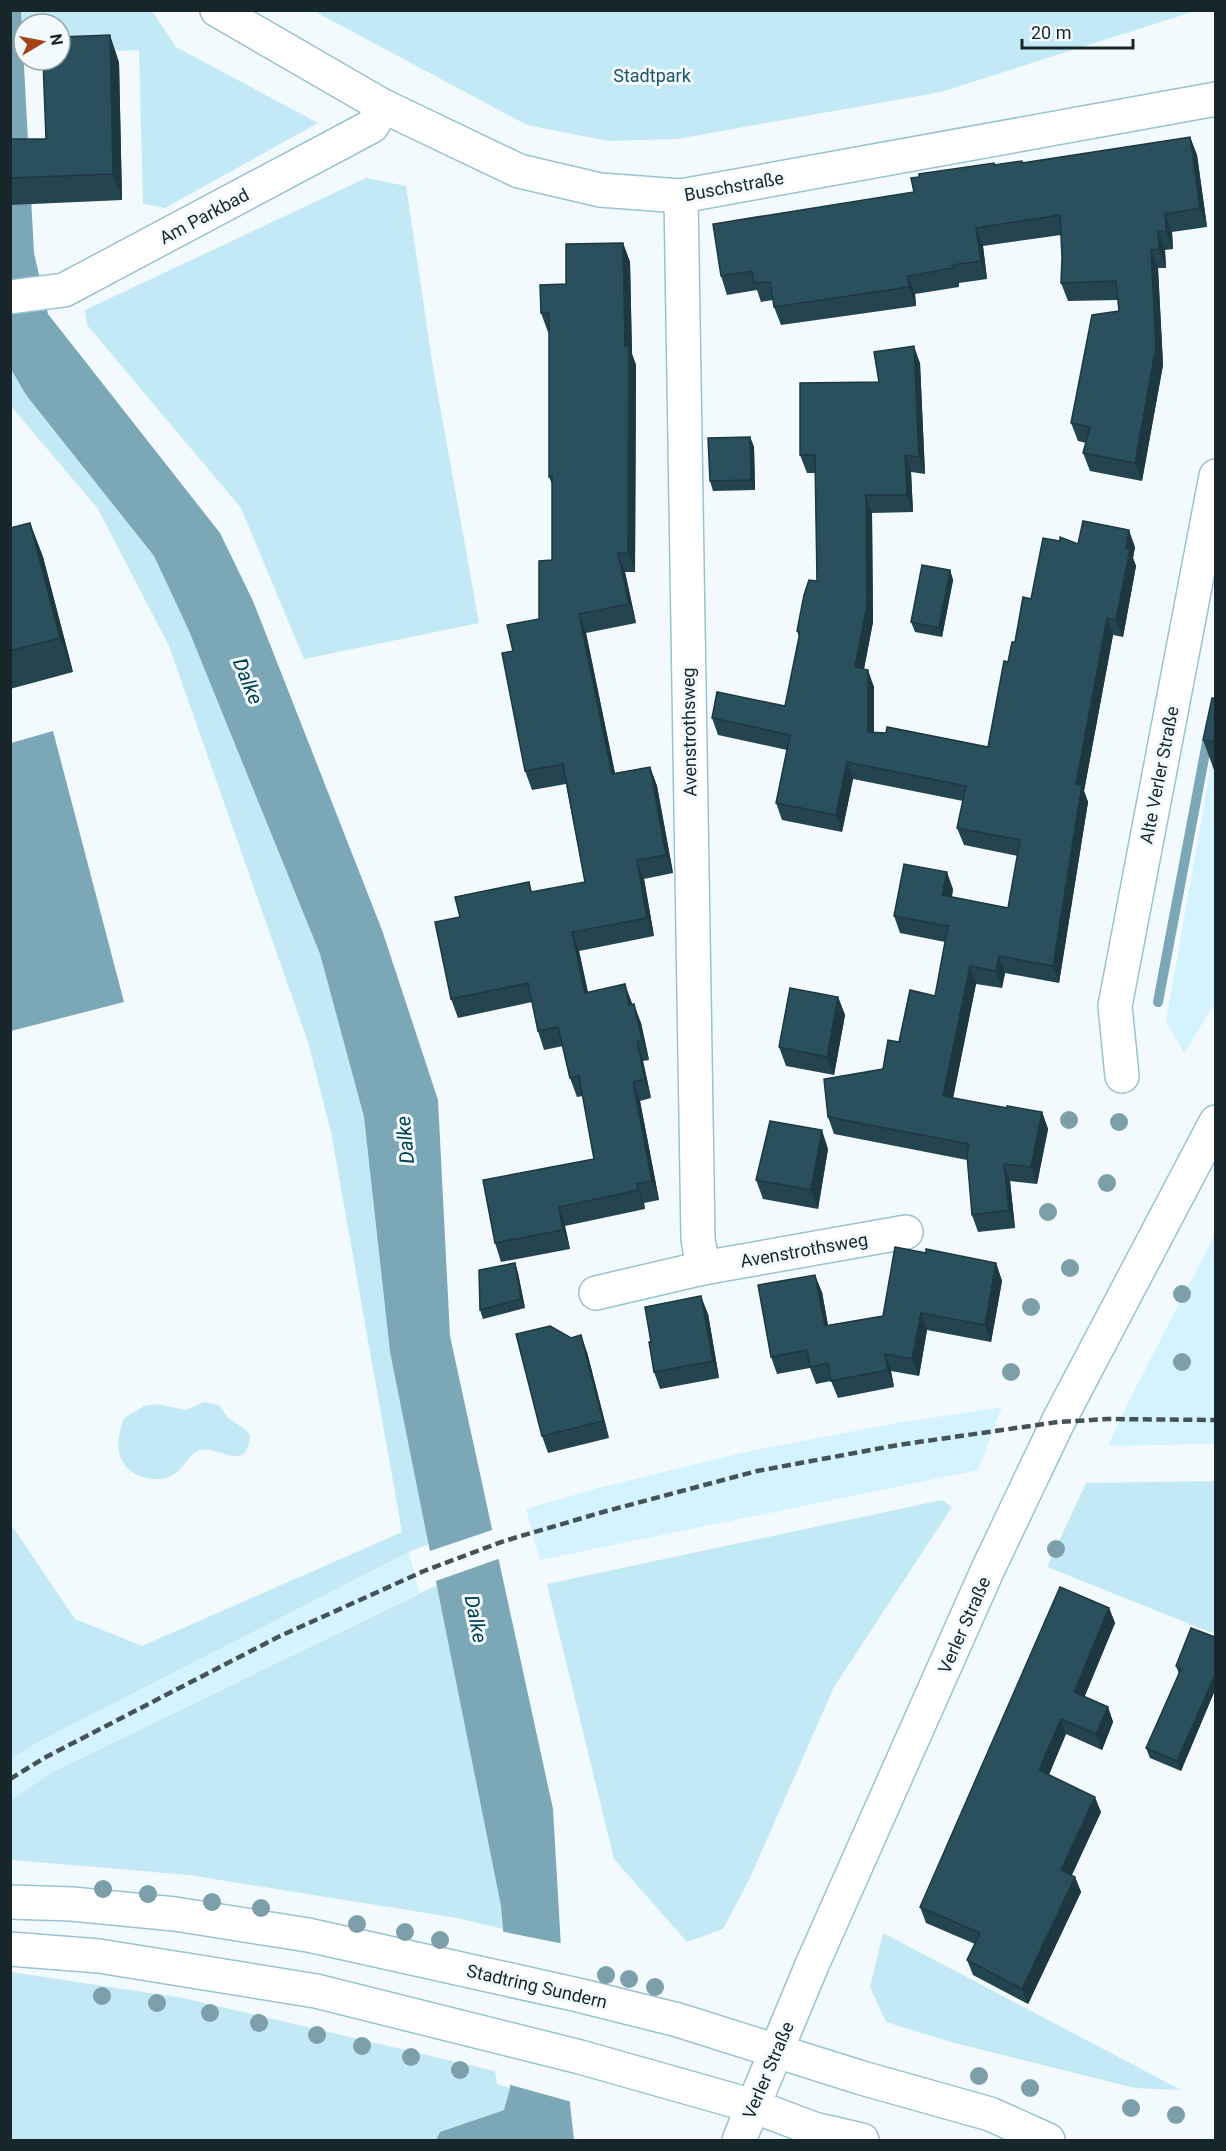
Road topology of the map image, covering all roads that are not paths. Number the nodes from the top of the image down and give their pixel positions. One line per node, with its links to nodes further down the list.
1 (217, 10): 3 (street, Buschstraße)
2 (1215, 99): 4 (street, Buschstraße)
3 (383, 106): 4 (street, Buschstraße); 5 (street, Am Parkbad)
4 (681, 196): 10 (street, Avenstrothsweg)
5 (10, 297)
6 (1215, 476): 7 (street, Alte Verler Straße)
7 (1122, 1076)
8 (1215, 1122): 14 (street, Verler Straße)
9 (906, 1232): 10 (street, Avenstrothsweg)
10 (703, 1268): 11 (street, Avenstrothsweg)
11 (596, 1293)
12 (10, 1902): 14 (street, Stadtring Sundern)
13 (10, 1949): 15 (street)
14 (777, 2050): 15 (street, Verler Straße); 18 (street, Stadtring Sundern)
15 (753, 2106): 16 (street, Verler Straße); 17 (street)
16 (739, 2140)
17 (862, 2140)
18 (1047, 2140)

